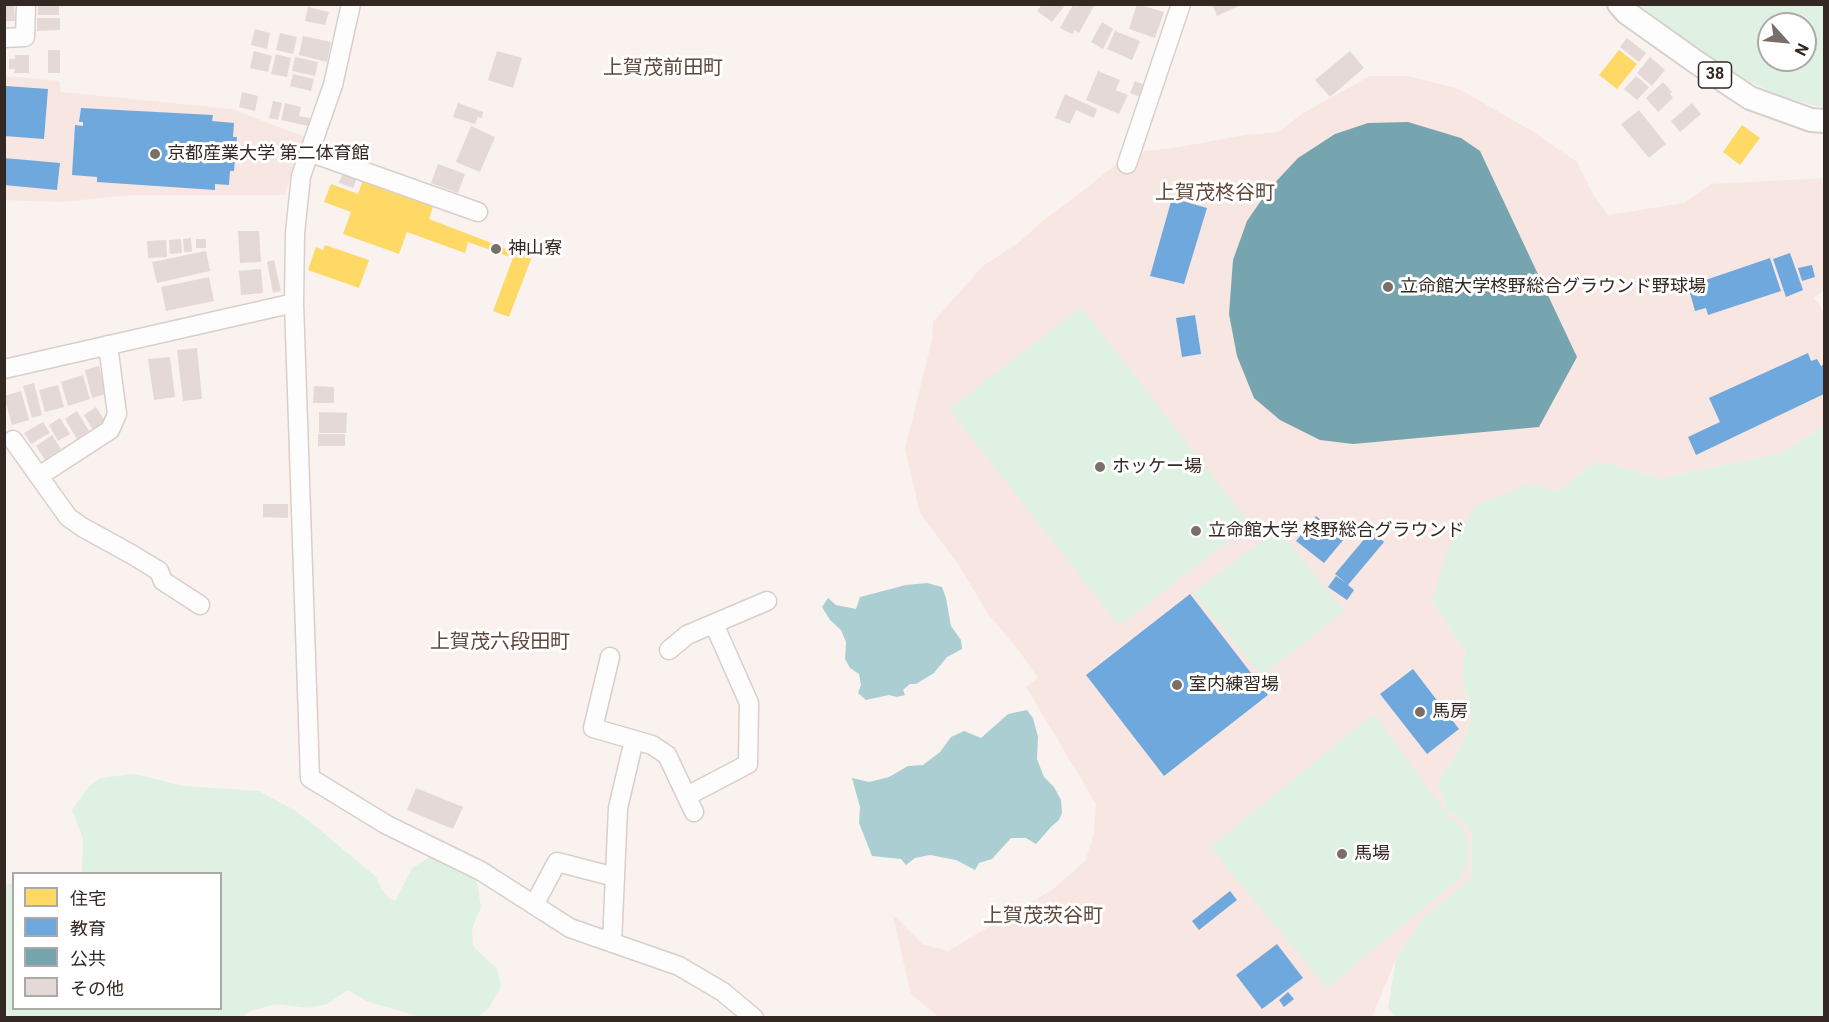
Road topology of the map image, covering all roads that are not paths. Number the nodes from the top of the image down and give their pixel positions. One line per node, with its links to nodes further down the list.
1 (26, 4): 5 (street)
2 (351, 4): 7 (street)
3 (1181, 4): 8 (street)
4 (1618, 4): 6 (main road, 38)
5 (4, 38)
6 (1824, 121)
7 (309, 152): 9 (street); 10 (street)
8 (1126, 164)
9 (478, 212)
10 (294, 303): 11 (street); 22 (street)
11 (108, 345): 12 (street); 14 (street)
12 (4, 369)
13 (13, 440): 14 (street)
14 (39, 476): 16 (street)
15 (767, 601): 17 (street)
16 (200, 605)
17 (714, 624): 18 (street); 20 (street)
18 (669, 650)
19 (610, 657): 20 (street)
20 (634, 740): 21 (street)
21 (615, 877): 22 (street); 23 (street)
22 (534, 905): 23 (street)
23 (612, 943): 24 (street)
24 (754, 1017)

